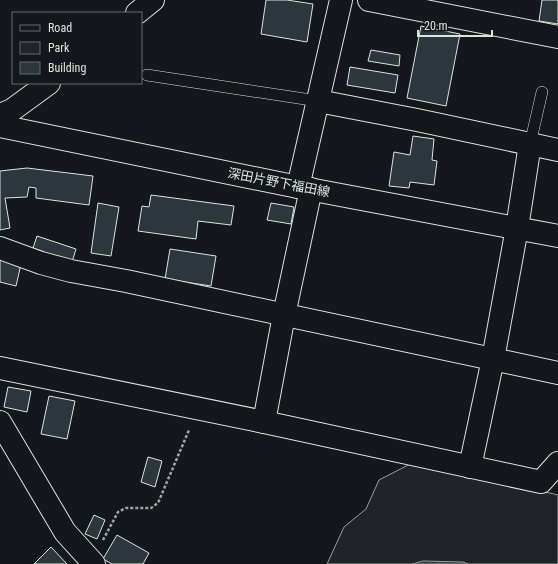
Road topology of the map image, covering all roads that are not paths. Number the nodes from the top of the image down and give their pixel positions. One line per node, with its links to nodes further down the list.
1 (153, 0): 4 (street)
2 (341, 0): 9 (street)
3 (369, 0): 5 (street)
4 (138, 12)
5 (558, 37)
6 (147, 75): 9 (lane)
7 (48, 84): 10 (street)
8 (542, 92): 12 (lane)
9 (318, 101): 12 (street); 14 (street)
10 (0, 115)
11 (0, 126): 14 (street, 深田片野下福田線)
12 (530, 144): 13 (street); 15 (street)
13 (558, 150)
14 (304, 188): 15 (street, 深田片野下福田線); 18 (street)
15 (517, 228): 16 (street, 深田片野下福田線); 19 (street)
16 (558, 236)
17 (0, 248): 18 (street)
18 (284, 315): 19 (street); 23 (street)
19 (493, 359): 21 (street); 25 (street)
20 (0, 368): 23 (street)
21 (558, 372)
22 (0, 422): 26 (street)
23 (264, 422): 25 (street)
24 (558, 463): 25 (street)
25 (470, 468)
26 (92, 563)

